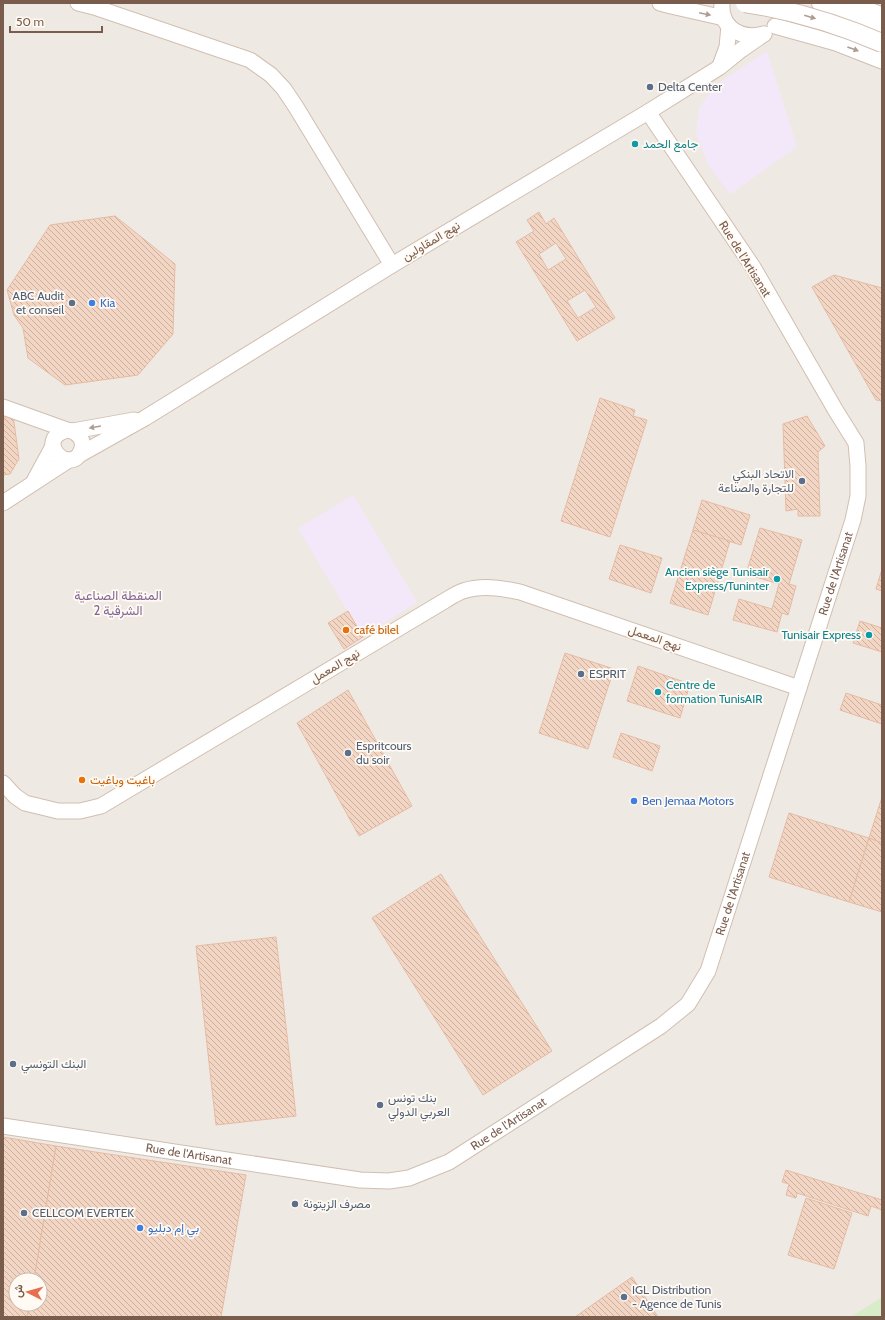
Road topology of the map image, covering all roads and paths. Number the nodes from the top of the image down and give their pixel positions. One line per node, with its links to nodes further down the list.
1 (78, 3): 15 (street)
2 (660, 3): 8 (street, one-way to 8)
3 (745, 3): 11 (street, one-way to 11, bridge)
4 (783, 3): 10 (street)
5 (821, 3): 9 (street)
6 (851, 3): 7 (street)
7 (882, 15)
8 (725, 16): 10 (street); 13 (street)
9 (882, 26)
10 (770, 30): 12 (street, one-way to 12); 13 (street, نهج المقاولين)
11 (882, 43)
12 (882, 61)
13 (720, 67): 14 (street, نهج المقاولين)
14 (648, 112): 15 (street, نهج المقاولين); 24 (street, Rue de l'Artisanat)
15 (392, 264): 18 (street, نهج المقاولين)
16 (3, 407): 17 (street)
17 (35, 418): 19 (street); 20 (street)
18 (145, 418): 19 (street, نهج المقاولين, one-way to 19); 21 (street, نهج المقاولين)
19 (70, 430): 20 (street); 21 (street)
20 (53, 443): 21 (street); 22 (street, نهج المقاولين)
21 (74, 457): 22 (street, نهج المقاولين)
22 (33, 484): 23 (street, نهج المقاولين)
23 (3, 503)
24 (799, 688): 25 (street, نهج المعمل); 26 (street, Rue de l'Artisanat)
25 (3, 783)
26 (3, 1126)

